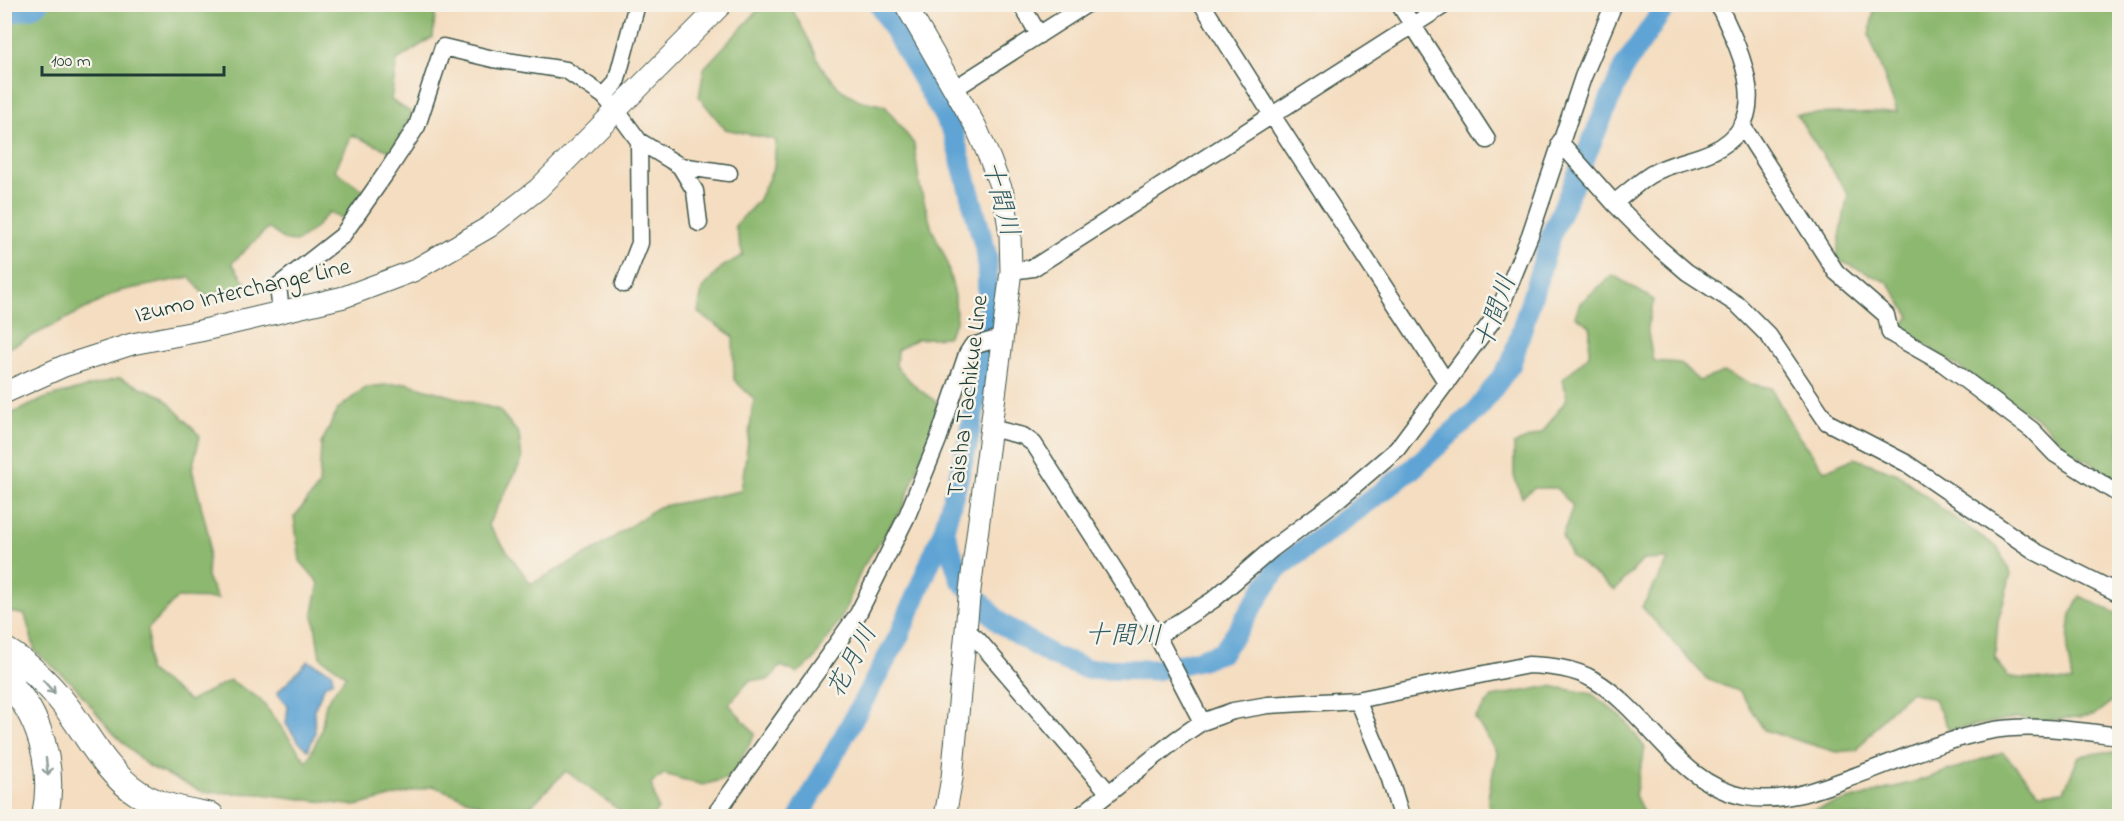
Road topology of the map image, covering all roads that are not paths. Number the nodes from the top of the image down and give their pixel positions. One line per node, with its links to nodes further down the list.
1 (636, 4): 14 (street)
2 (722, 4): 14 (main road, Izumo Interchange Line)
3 (905, 4): 13 (main road, Taisha Tachikue Line)
4 (1021, 4): 12 (street)
5 (1088, 4): 12 (street)
6 (1202, 4): 15 (street)
7 (1399, 4): 11 (street)
8 (1446, 4): 11 (street)
9 (1614, 4): 19 (street)
10 (1718, 4): 16 (street)
11 (1413, 26): 15 (street); 17 (street)
12 (1039, 35): 13 (street)
13 (954, 89): 24 (main road, Taisha Tachikue Line)
14 (610, 103): 18 (street); 26 (main road, Izumo Interchange Line); 26 (street)
15 (1272, 115): 24 (street); 28 (street)
16 (1743, 127): 22 (street); 31 (street)
17 (1487, 140)
18 (639, 141): 20 (street); 25 (street)
19 (1560, 142): 22 (street); 28 (street)
20 (680, 166): 21 (street); 23 (street)
21 (729, 173)
22 (1614, 203): 32 (street)
23 (699, 223)
24 (1011, 271): 27 (main road, Taisha Tachikue Line)
25 (624, 284)
26 (281, 312): 29 (main road, Izumo Interchange Line)
27 (1001, 338): 30 (main road, Taisha Tachikue Line); 43 (street)
28 (1447, 383): 34 (street)
29 (4, 393)
30 (991, 428): 33 (main road, Taisha Tachikue Line); 34 (street)
31 (2120, 495)
32 (2120, 594)
33 (966, 630): 40 (street); 44 (main road, Taisha Tachikue Line)
34 (1157, 636): 38 (street)
35 (4, 650): 42 (highway, one-way to 42)
36 (4, 679): 41 (highway, one-way to 41)
37 (1357, 700): 38 (street); 39 (street); 46 (street)
38 (1202, 722): 40 (street)
39 (2120, 736)
40 (1109, 793): 45 (street)
41 (45, 816)
42 (211, 816)
43 (714, 816)
44 (945, 816)
45 (1080, 816)
46 (1401, 816)

